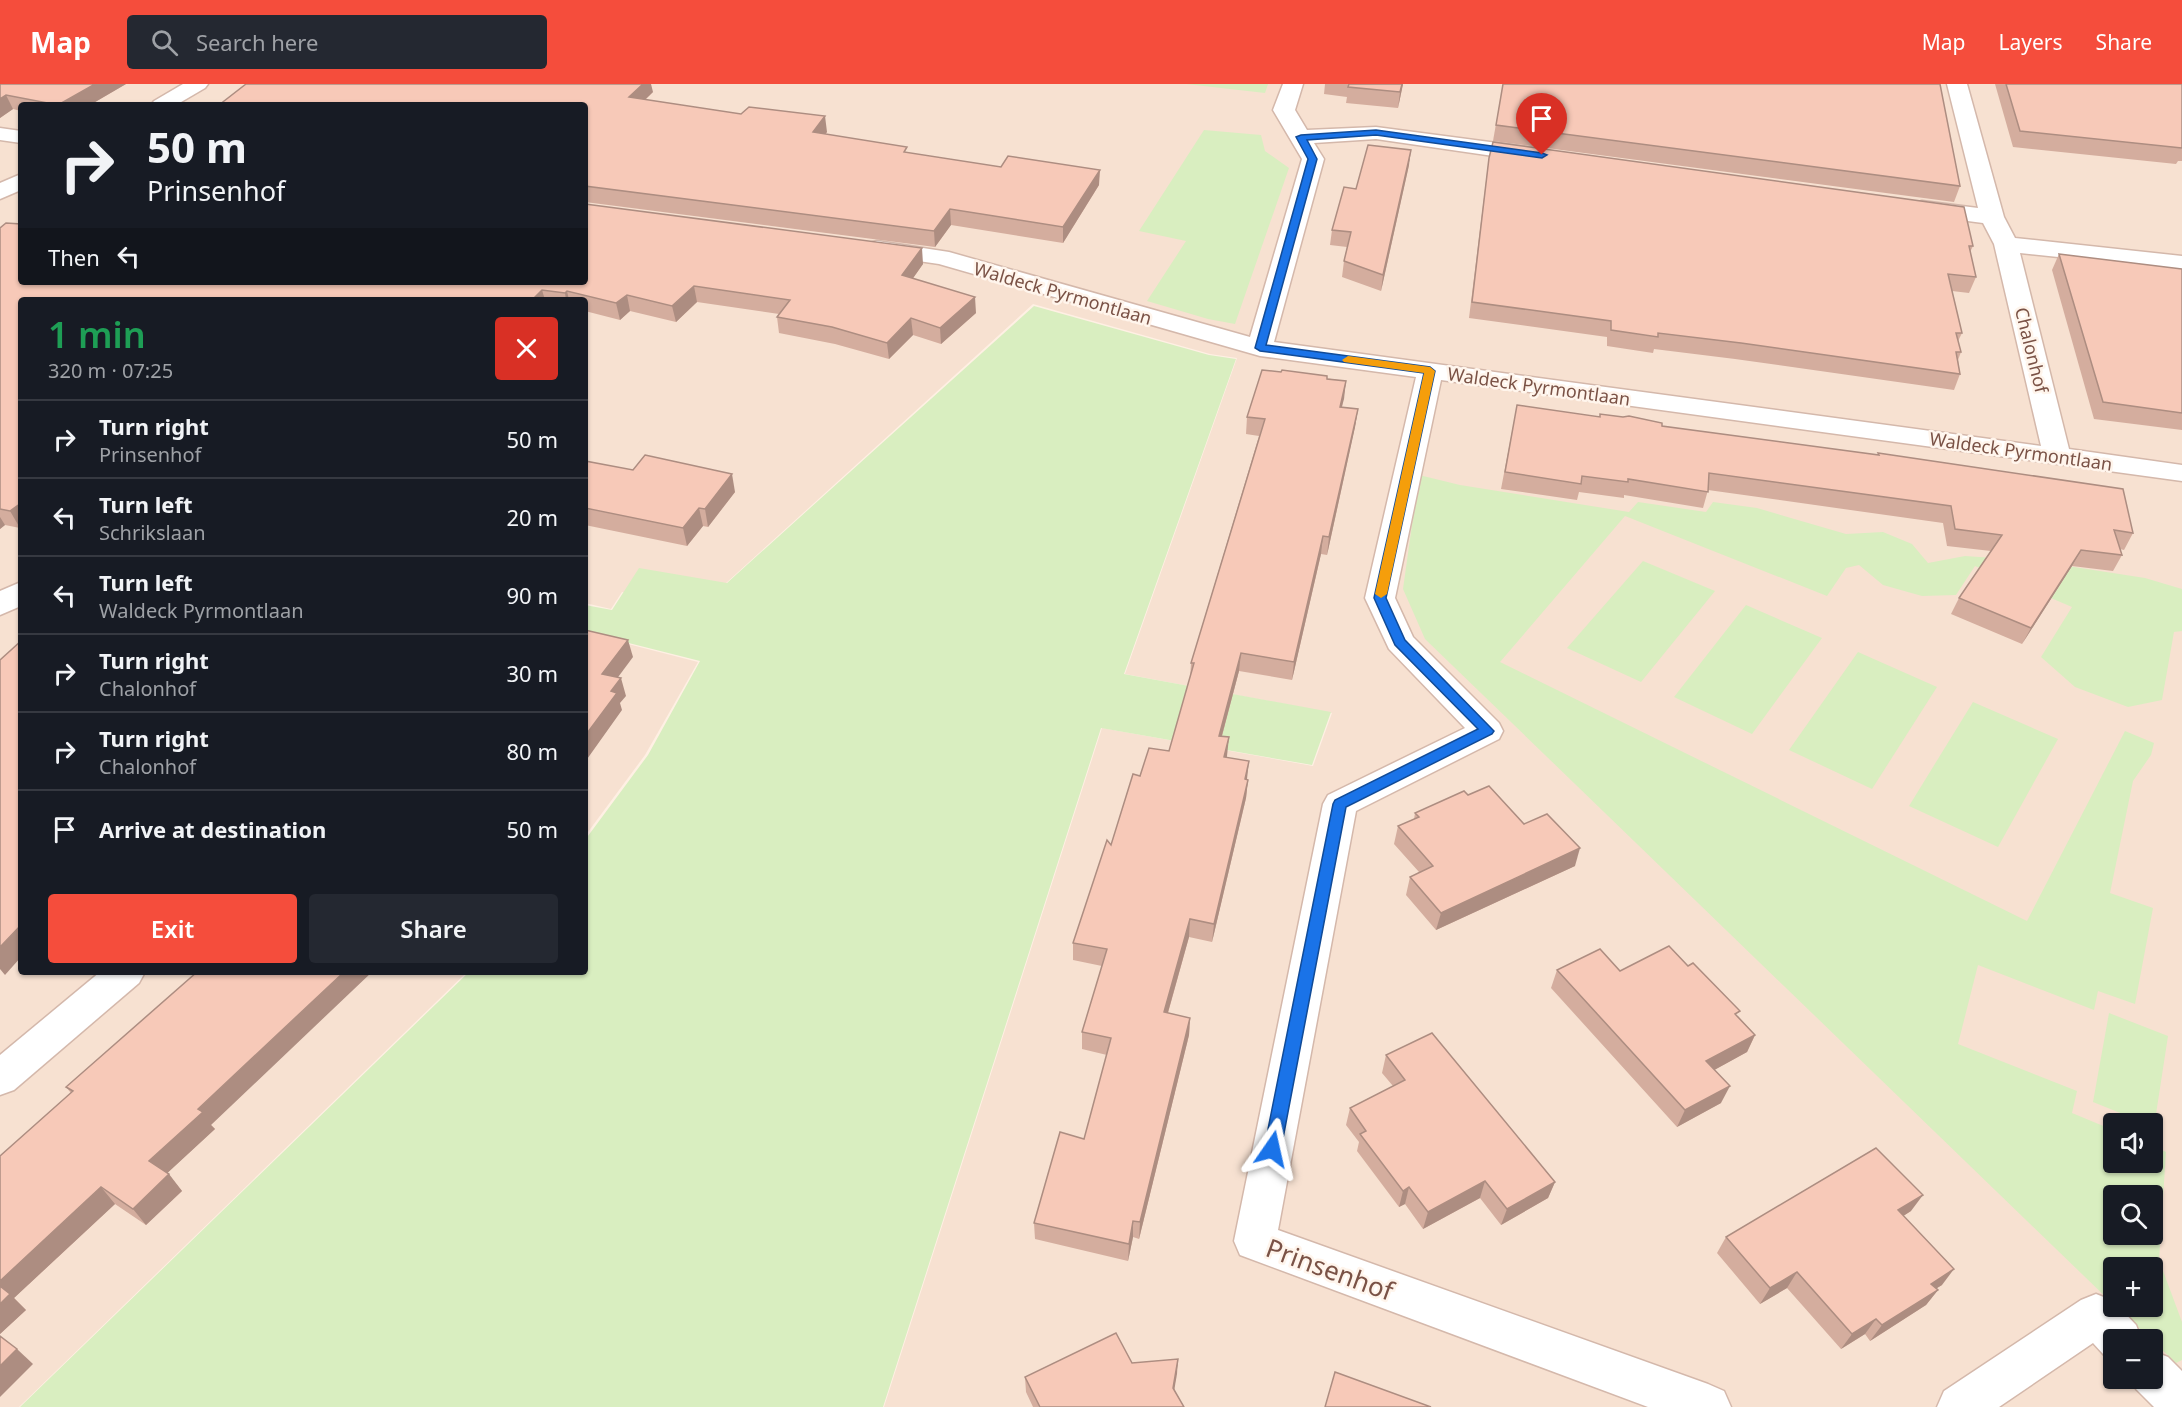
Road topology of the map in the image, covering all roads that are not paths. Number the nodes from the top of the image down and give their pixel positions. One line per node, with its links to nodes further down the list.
1 (198, 84): 4 (street)
2 (1293, 84): 7 (street)
3 (1957, 84): 12 (street, Chalonhof)
4 (166, 102)
5 (0, 134): 6 (street)
6 (18, 137)
7 (1301, 137): 8 (street); 16 (street)
8 (1554, 157)
9 (18, 183): 10 (street)
10 (0, 192)
11 (1897, 204): 12 (street)
12 (1992, 217): 13 (street, Chalonhof)
13 (2006, 244): 15 (street); 18 (street, Chalonhof)
14 (858, 246): 16 (street, Waldeck Pyrmontlaan)
15 (2182, 263)
16 (1260, 348): 17 (street, Waldeck Pyrmontlaan)
17 (1430, 371): 18 (street, Waldeck Pyrmontlaan); 27 (street, Prinsenhof)
18 (2057, 456): 19 (street, Waldeck Pyrmontlaan)
19 (2182, 473)
20 (18, 594): 21 (street)
21 (0, 605)
22 (122, 975): 23 (street)
23 (0, 1078)
24 (2108, 1327): 28 (street)
25 (2163, 1384): 26 (street)
26 (2182, 1403)
27 (1708, 1407)
28 (1960, 1407)

